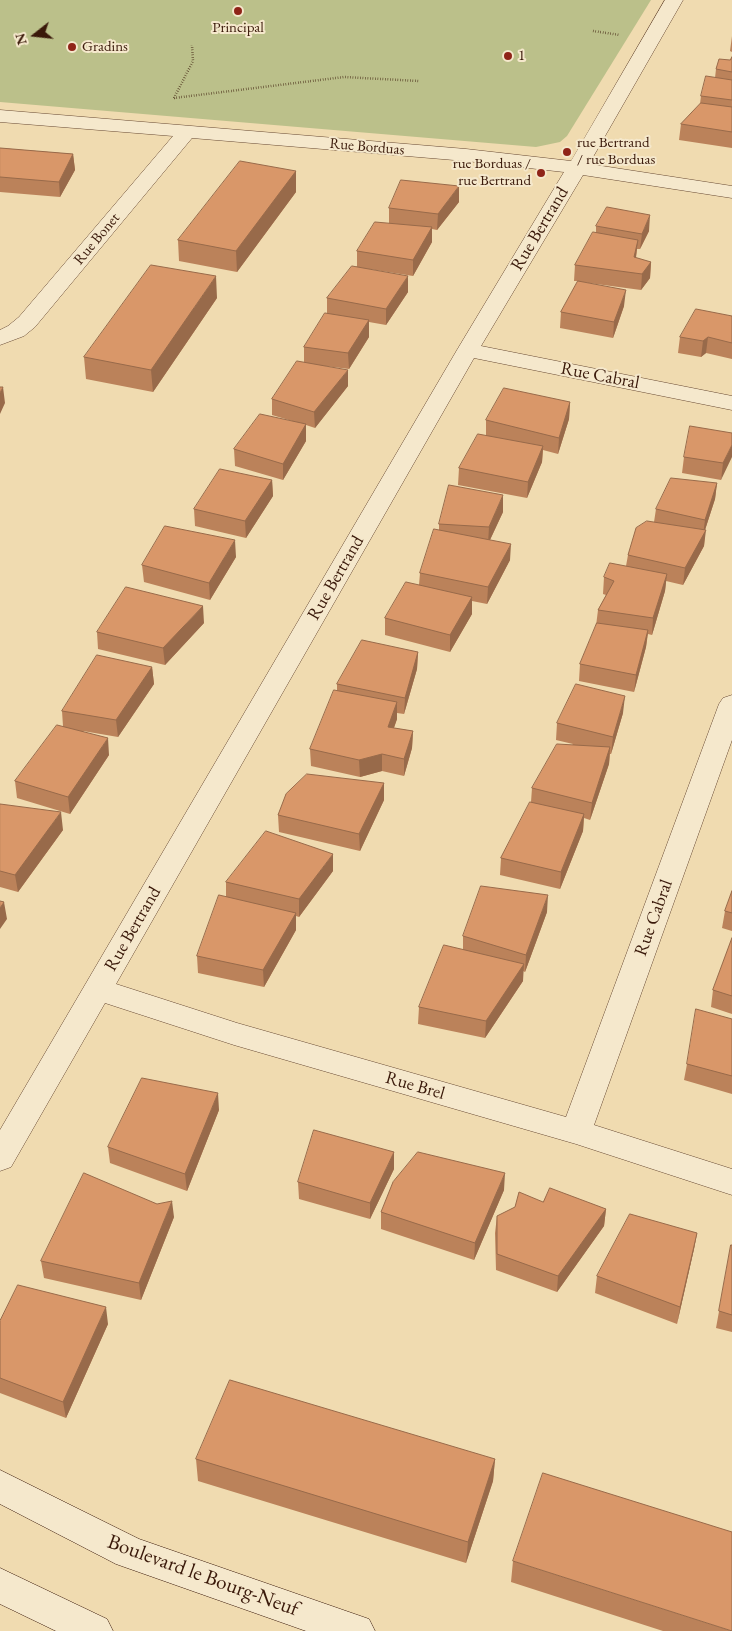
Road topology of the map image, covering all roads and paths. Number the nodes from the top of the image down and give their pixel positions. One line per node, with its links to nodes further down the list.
1 (674, 0): 10 (street, Rue Bertrand)
2 (593, 30): 3 (path)
3 (621, 35)
4 (192, 45): 6 (path)
5 (419, 81): 6 (path)
6 (174, 98): 7 (path)
7 (172, 103)
8 (0, 116): 9 (street, Rue Borduas)
9 (187, 132): 10 (street, Rue Borduas); 12 (street, Rue Bonet)
10 (577, 168): 11 (street, Rue Borduas); 13 (street, Rue Bertrand)
11 (732, 192)
12 (0, 338)
13 (468, 350): 14 (street, Rue Cabral); 16 (street, Rue Bertrand)
14 (732, 403)
15 (732, 704): 17 (street, Rue Cabral)
16 (98, 989): 17 (street, Rue Brel); 18 (street, Rue Bertrand)
17 (576, 1132): 19 (street, Rue Brel)
18 (0, 1158)
19 (732, 1182)
20 (0, 1486): 23 (street, Boulevard le Bourg-Neuf)
21 (0, 1585): 22 (street)
22 (94, 1631)
23 (356, 1631)

